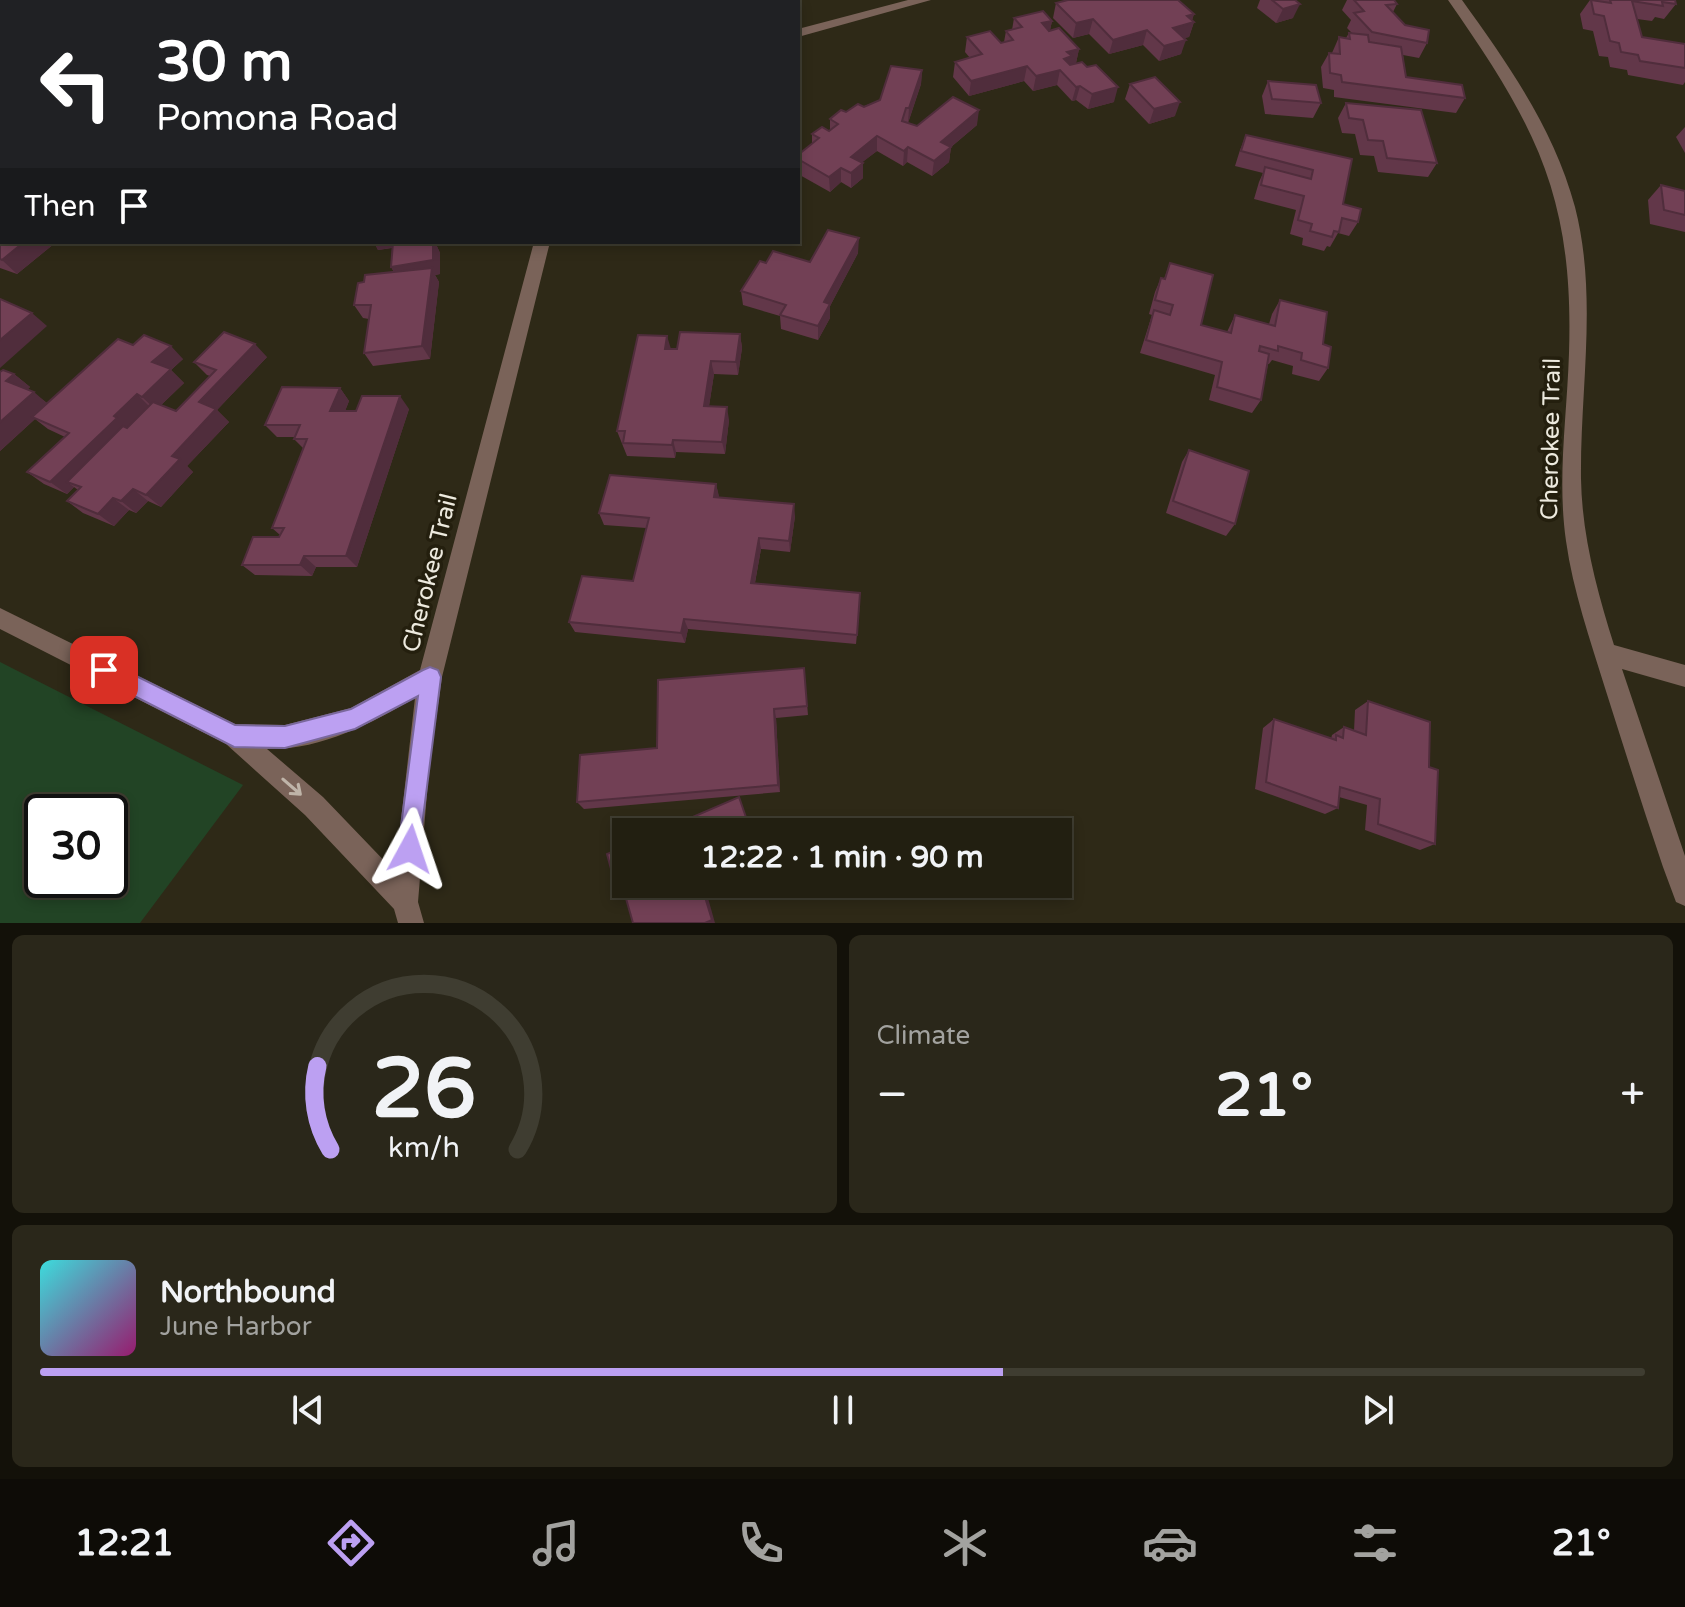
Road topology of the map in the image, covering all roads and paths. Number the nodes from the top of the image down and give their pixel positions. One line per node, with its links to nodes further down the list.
1 (924, 0): 3 (street)
2 (1455, 0): 6 (street, Cherokee Trail)
3 (800, 32)
4 (541, 244): 8 (street, Cherokee Trail)
5 (0, 618): 9 (street)
6 (1606, 654): 7 (street); 10 (street, Cherokee Trail)
7 (1685, 676)
8 (430, 677): 9 (street); 11 (street, Cherokee Trail)
9 (234, 736): 11 (street, one-way to 11)
10 (1685, 893)
11 (408, 913)

